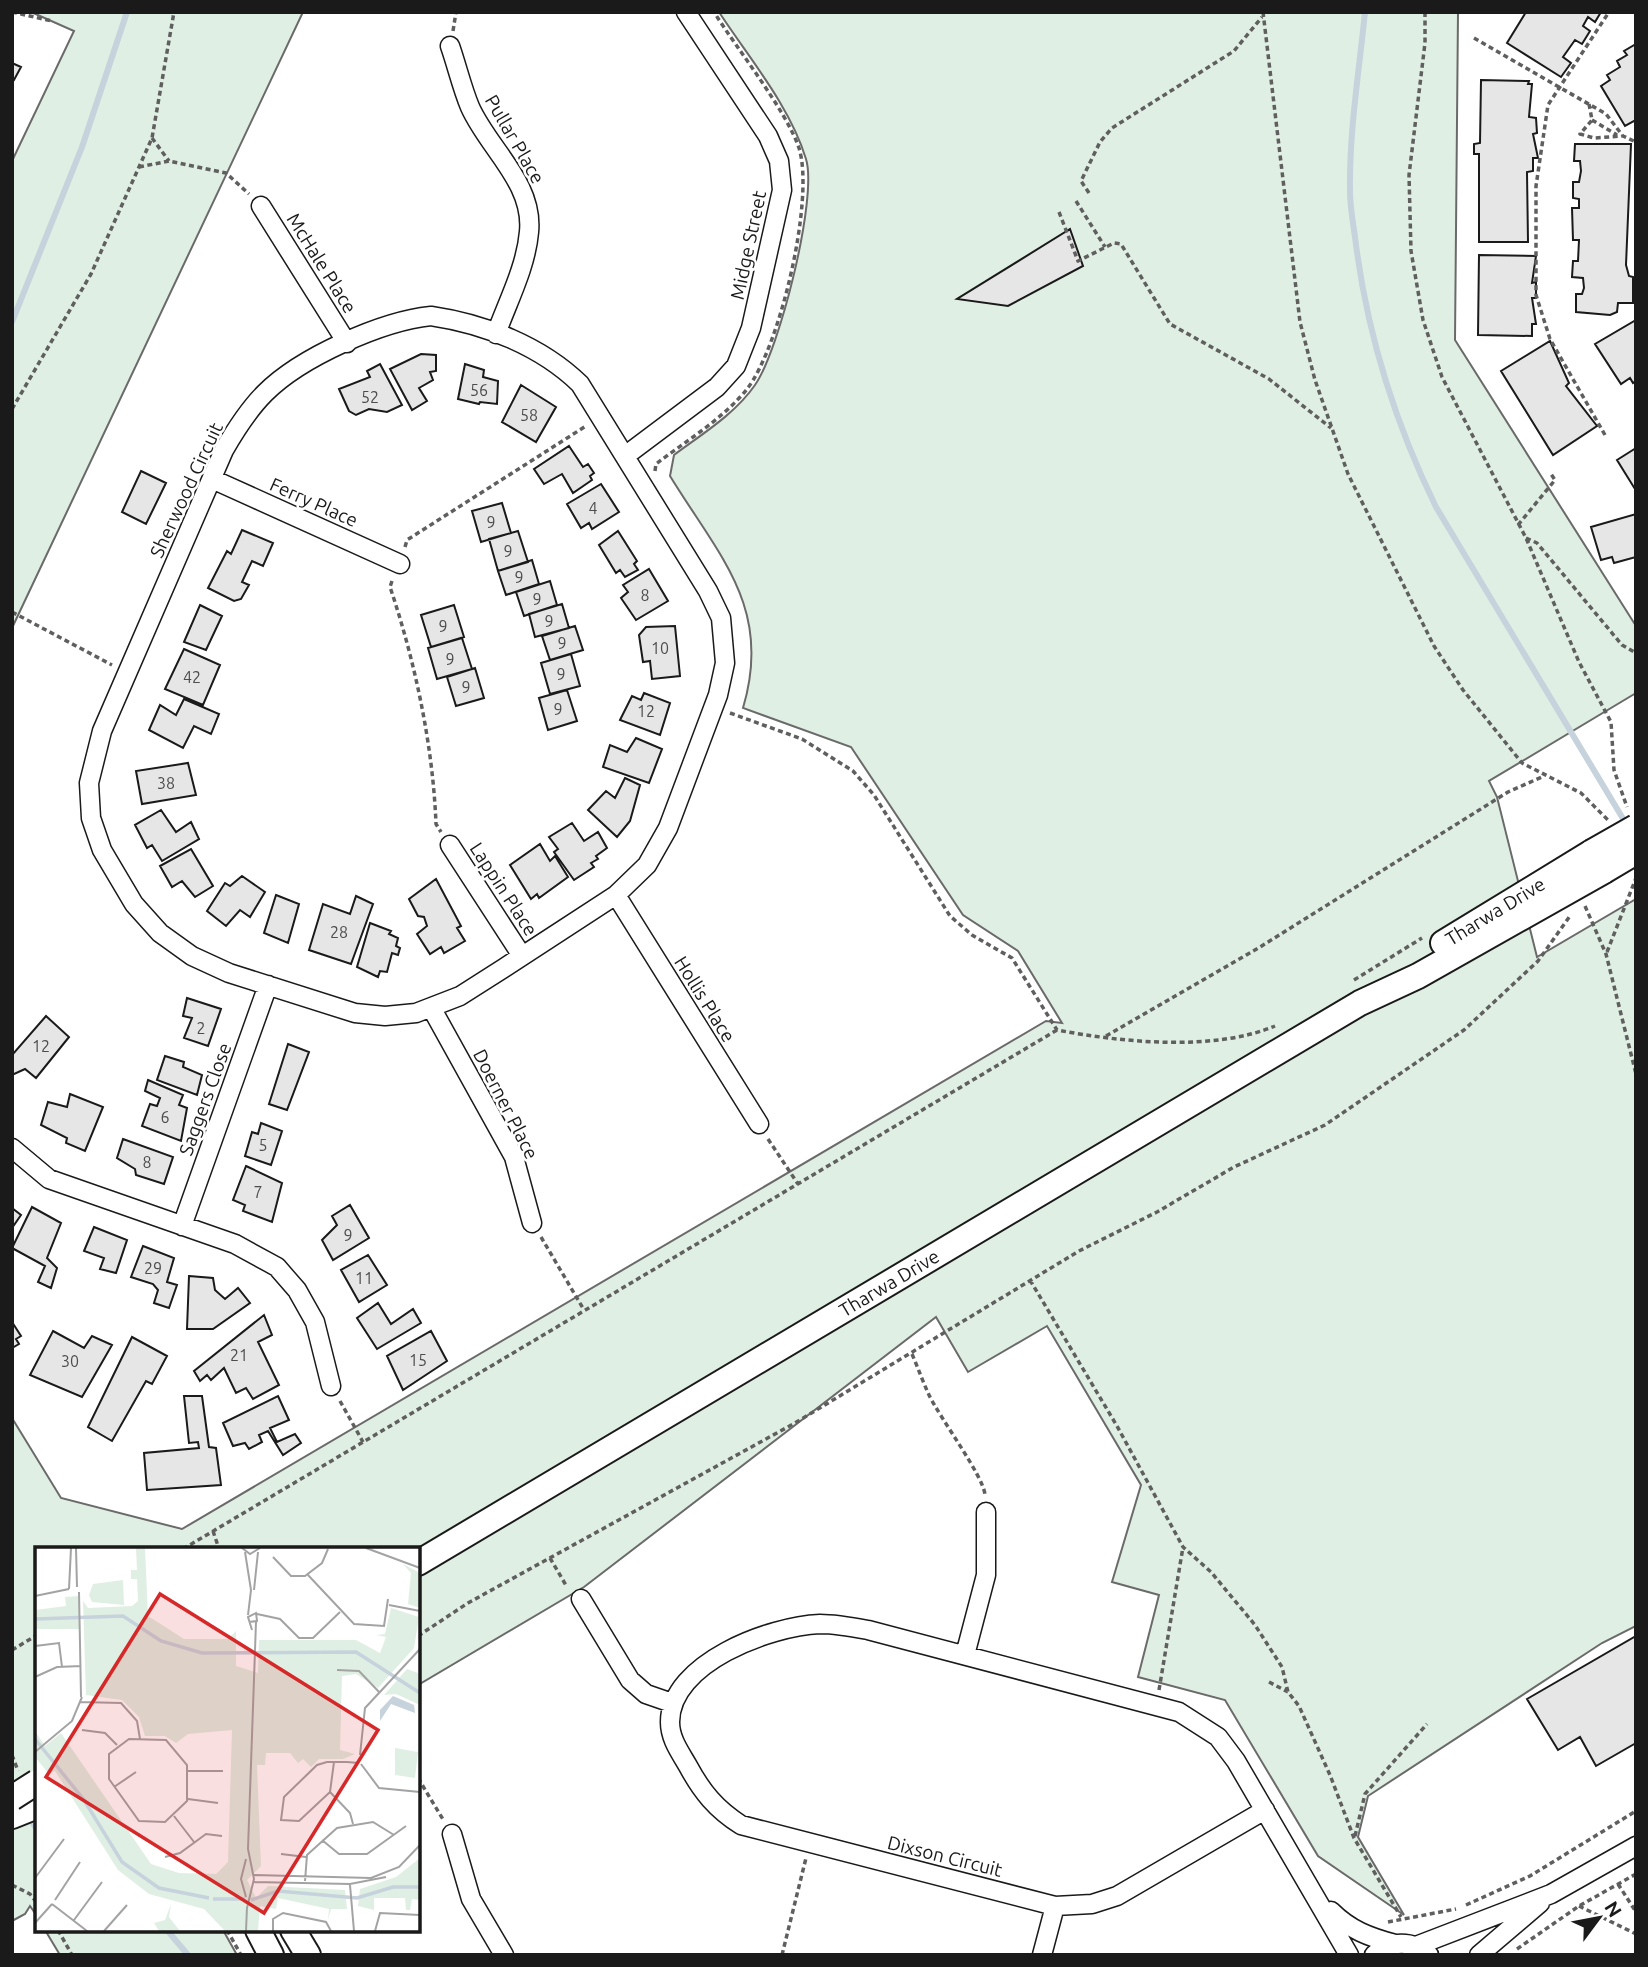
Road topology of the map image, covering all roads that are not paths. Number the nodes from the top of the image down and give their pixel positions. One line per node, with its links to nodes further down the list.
1 (686, 12): 6 (street, Midge Street)
2 (450, 46): 4 (street, Pullar Place)
3 (261, 206): 5 (street, McHale Place)
4 (496, 334): 5 (street, Sherwood Circuit); 6 (street, Sherwood Circuit)
5 (347, 343): 7 (street, Sherwood Circuit)
6 (625, 456): 13 (street, Sherwood Circuit)
7 (212, 479): 8 (street, Ferry Place); 15 (street, Sherwood Circuit)
8 (400, 564)
9 (1626, 821): 12 (main road, Tharwa Drive, bridge)
10 (450, 845): 14 (street, Lappin Place)
11 (1636, 852): 12 (main road, Tharwa Drive, bridge)
12 (1598, 861): 23 (main road, Tharwa Drive)
13 (616, 895): 14 (street, Sherwood Circuit); 17 (street, Hollis Place)
14 (522, 956): 16 (street, Sherwood Circuit)
15 (268, 985): 16 (street, Sherwood Circuit); 20 (street, Saggers Close)
16 (432, 1009): 19 (street, Doerner Place)
17 (759, 1124)
18 (12, 1149): 20 (street)
19 (532, 1223)
20 (182, 1226): 21 (street)
21 (331, 1386)
22 (986, 1511): 25 (street)
23 (420, 1562)
24 (575, 1594): 26 (street)
25 (965, 1656): 26 (street); 29 (street)
26 (672, 1703): 34 (street, Dixson Circuit)
27 (35, 1785): 28 (main road, bridge)
28 (19, 1809)
29 (1265, 1810): 33 (street); 34 (street, Dixson Circuit)
30 (452, 1834): 41 (street)
31 (1633, 1845): 32 (street)
32 (1551, 1894): 38 (street); 45 (street)
33 (1316, 1896): 37 (street); 43 (street)
34 (1055, 1906): 42 (street)
35 (259, 1932): 39 (main road)
36 (294, 1932): 40 (main road)
37 (1395, 1944): 38 (street); 44 (street)
38 (1423, 1950)
39 (271, 1955)
40 (308, 1955)
41 (504, 1955)
42 (1042, 1955)
43 (1349, 1955)
44 (1374, 1955)
45 (1479, 1955)

